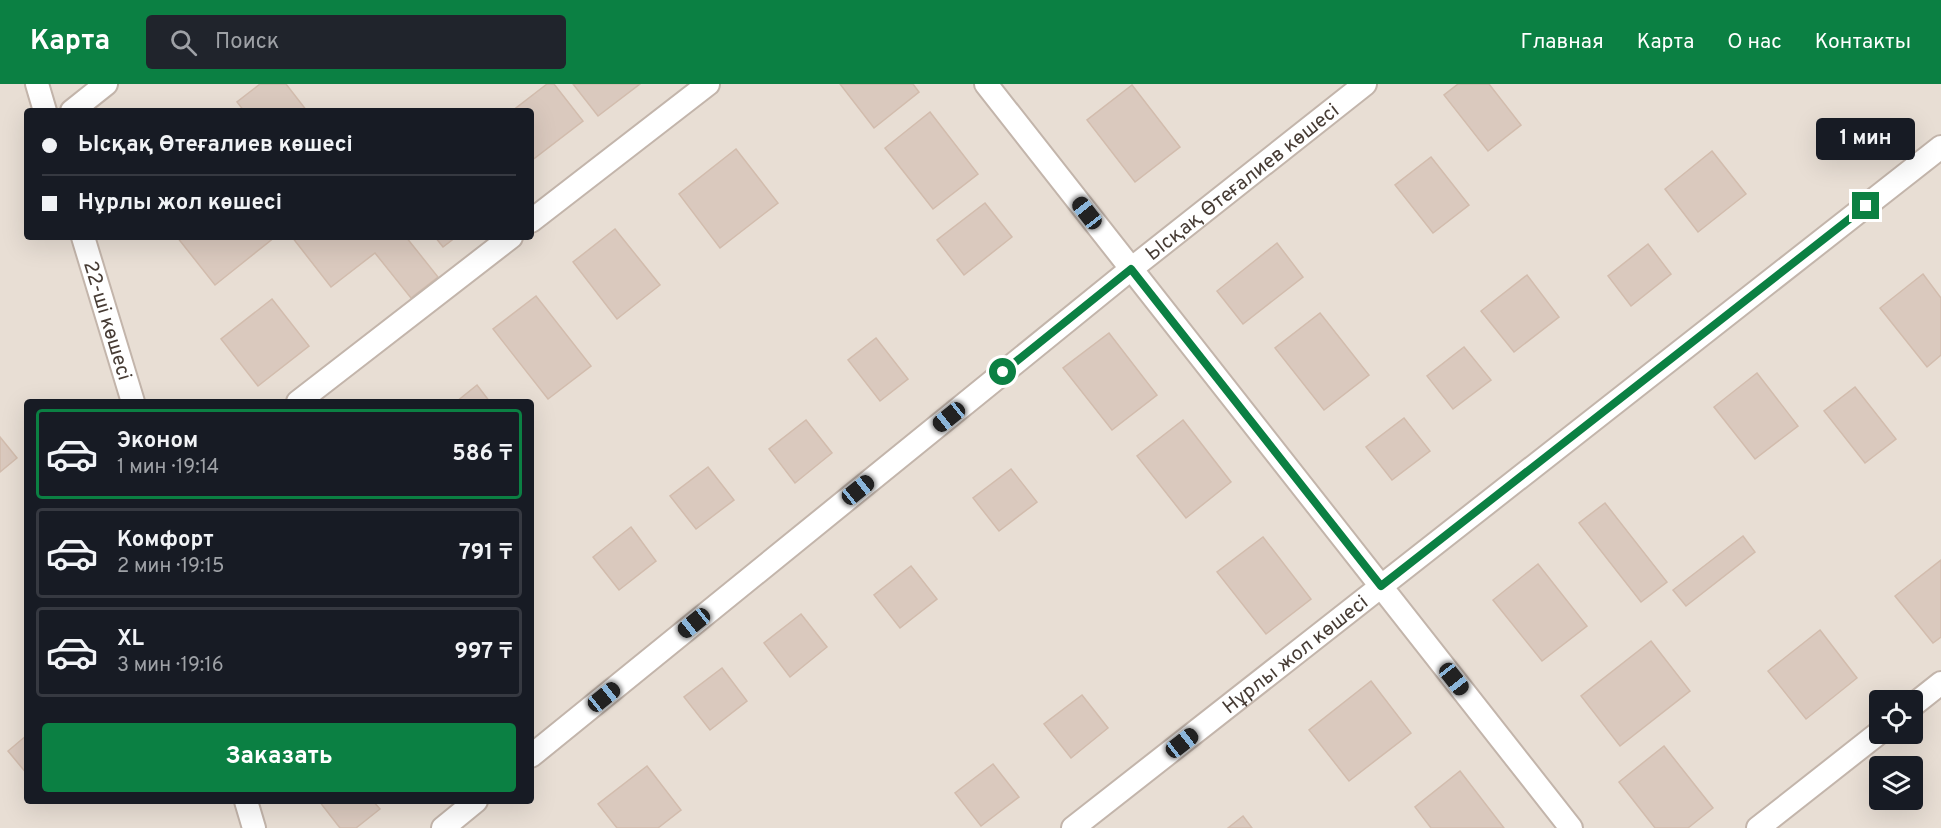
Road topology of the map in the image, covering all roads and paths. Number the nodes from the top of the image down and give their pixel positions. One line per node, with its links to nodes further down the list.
1 (37, 84): 6 (street)
2 (106, 84): 7 (street)
3 (708, 84): 9 (street)
4 (986, 84): 12 (street)
5 (1365, 84): 12 (street, Ысқақ Өтеғалиев көшесі)
6 (44, 108)
7 (76, 108)
8 (1941, 147): 15 (street, Нұрлы жол көшесі)
9 (534, 219)
10 (84, 240): 13 (street, 22-ші көшесі)
11 (507, 240): 14 (street)
12 (1131, 269): 15 (street); 19 (street, Ысқақ Өтеғалиев көшесі)
13 (132, 399)
14 (302, 399)
15 (1381, 586): 22 (street, Нұрлы жол көшесі); 23 (street)
16 (1941, 683): 17 (street)
17 (1923, 697)
18 (1869, 741): 24 (street)
19 (534, 754)
20 (247, 804): 21 (street)
21 (254, 828)
22 (1073, 828)
23 (1571, 828)
24 (1758, 828)

